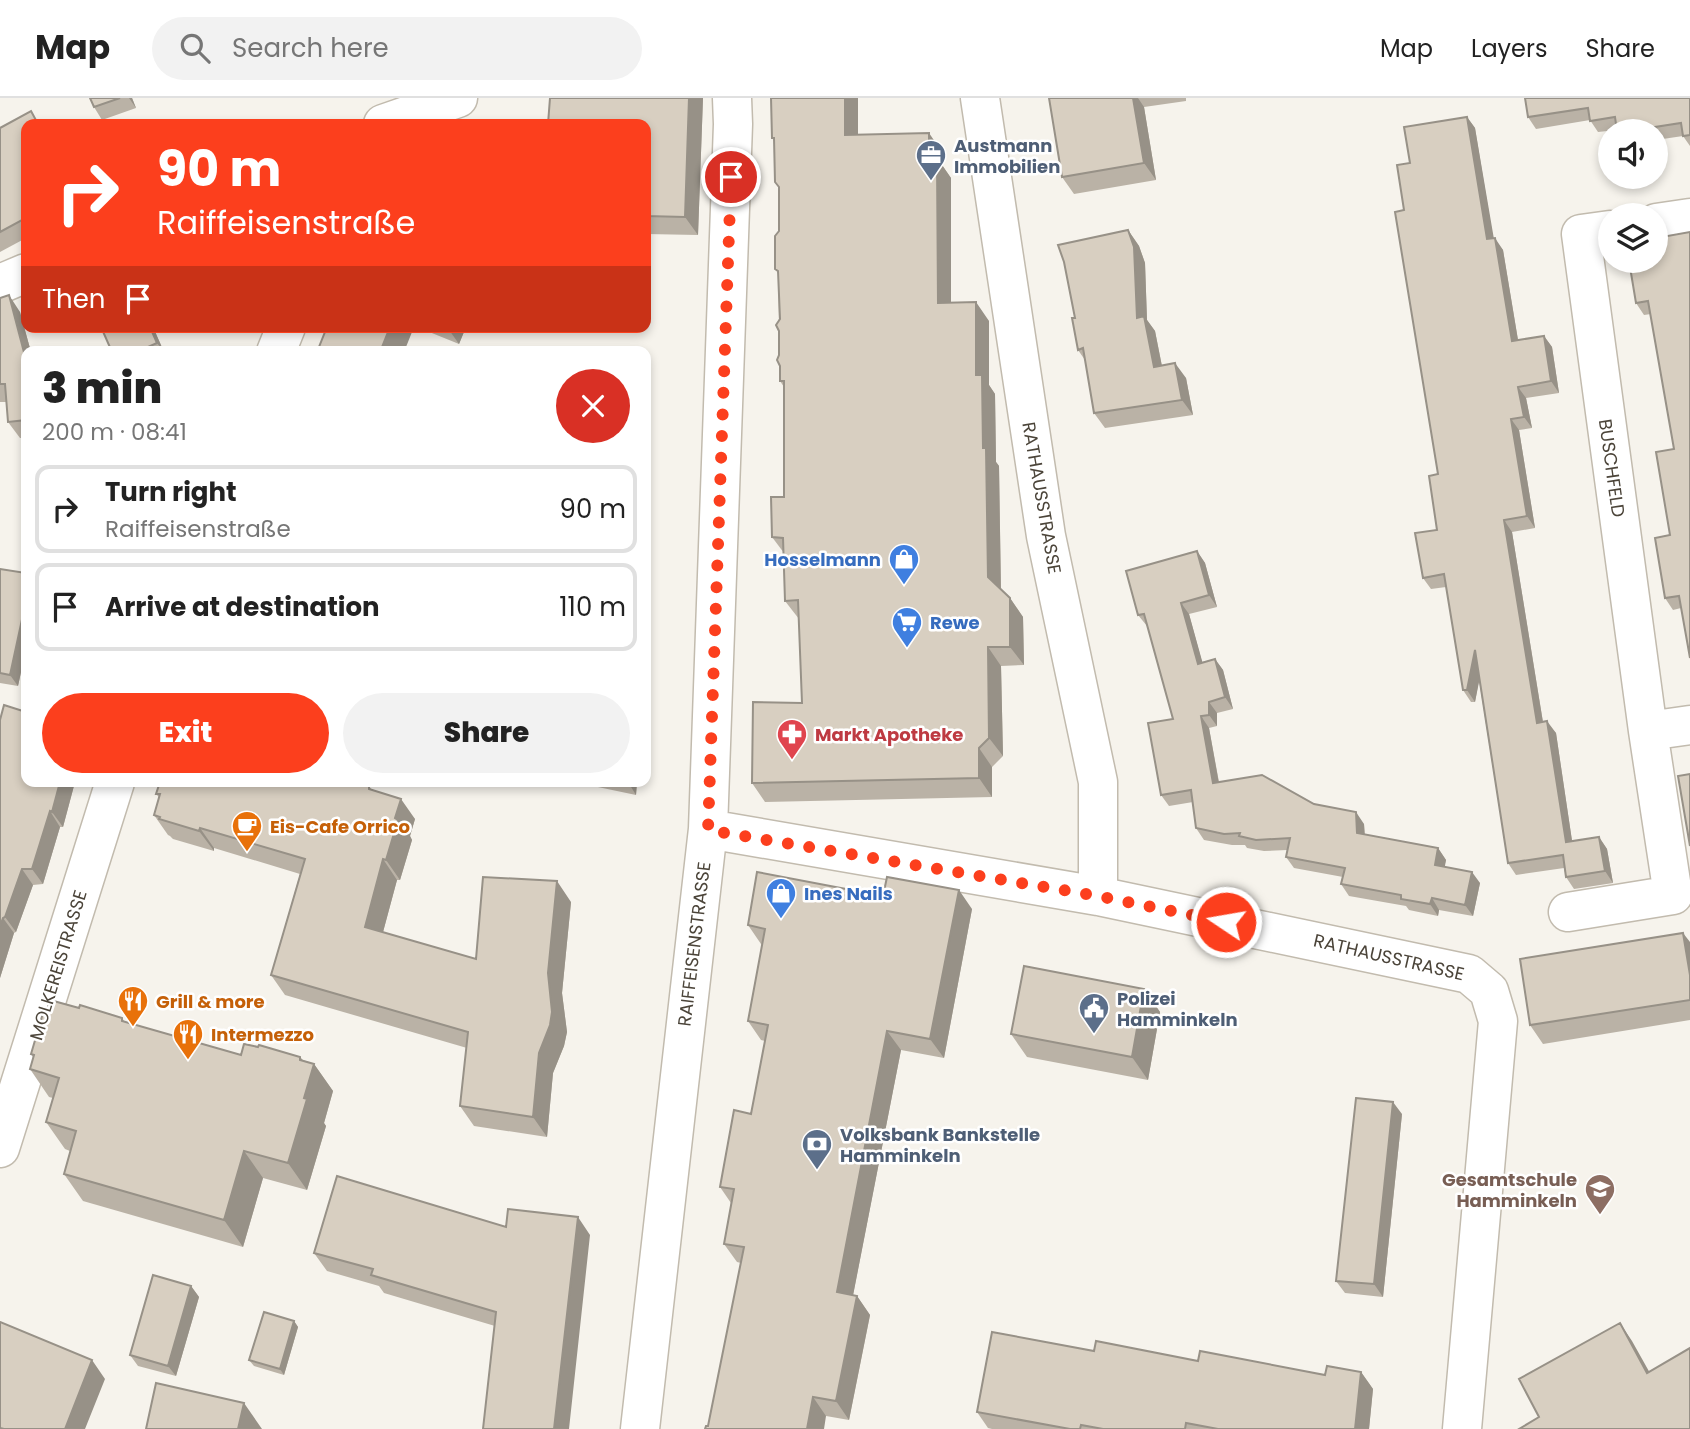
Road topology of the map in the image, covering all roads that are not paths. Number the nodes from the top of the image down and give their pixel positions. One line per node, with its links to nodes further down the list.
1 (458, 98): 4 (street)
2 (732, 98): 13 (street, RAIFFEISENSTRASSE)
3 (980, 98): 14 (street, RATHAUSSTRASSE)
4 (397, 119)
5 (1690, 218): 6 (street)
6 (1668, 221)
7 (1598, 232): 11 (street, BUSCHFELD)
8 (21, 275): 9 (street)
9 (0, 284)
10 (1690, 725): 11 (street)
11 (1648, 731): 15 (street, BUSCHFELD)
12 (113, 787): 16 (street, MOLKEREISTRASSE)
13 (708, 830): 14 (street, RATHAUSSTRASSE); 17 (street, RAIFFEISENSTRASSE)
14 (1098, 896): 18 (street, RATHAUSSTRASSE)
15 (1568, 912)
16 (0, 1148)
17 (640, 1429)
18 (1462, 1429)

